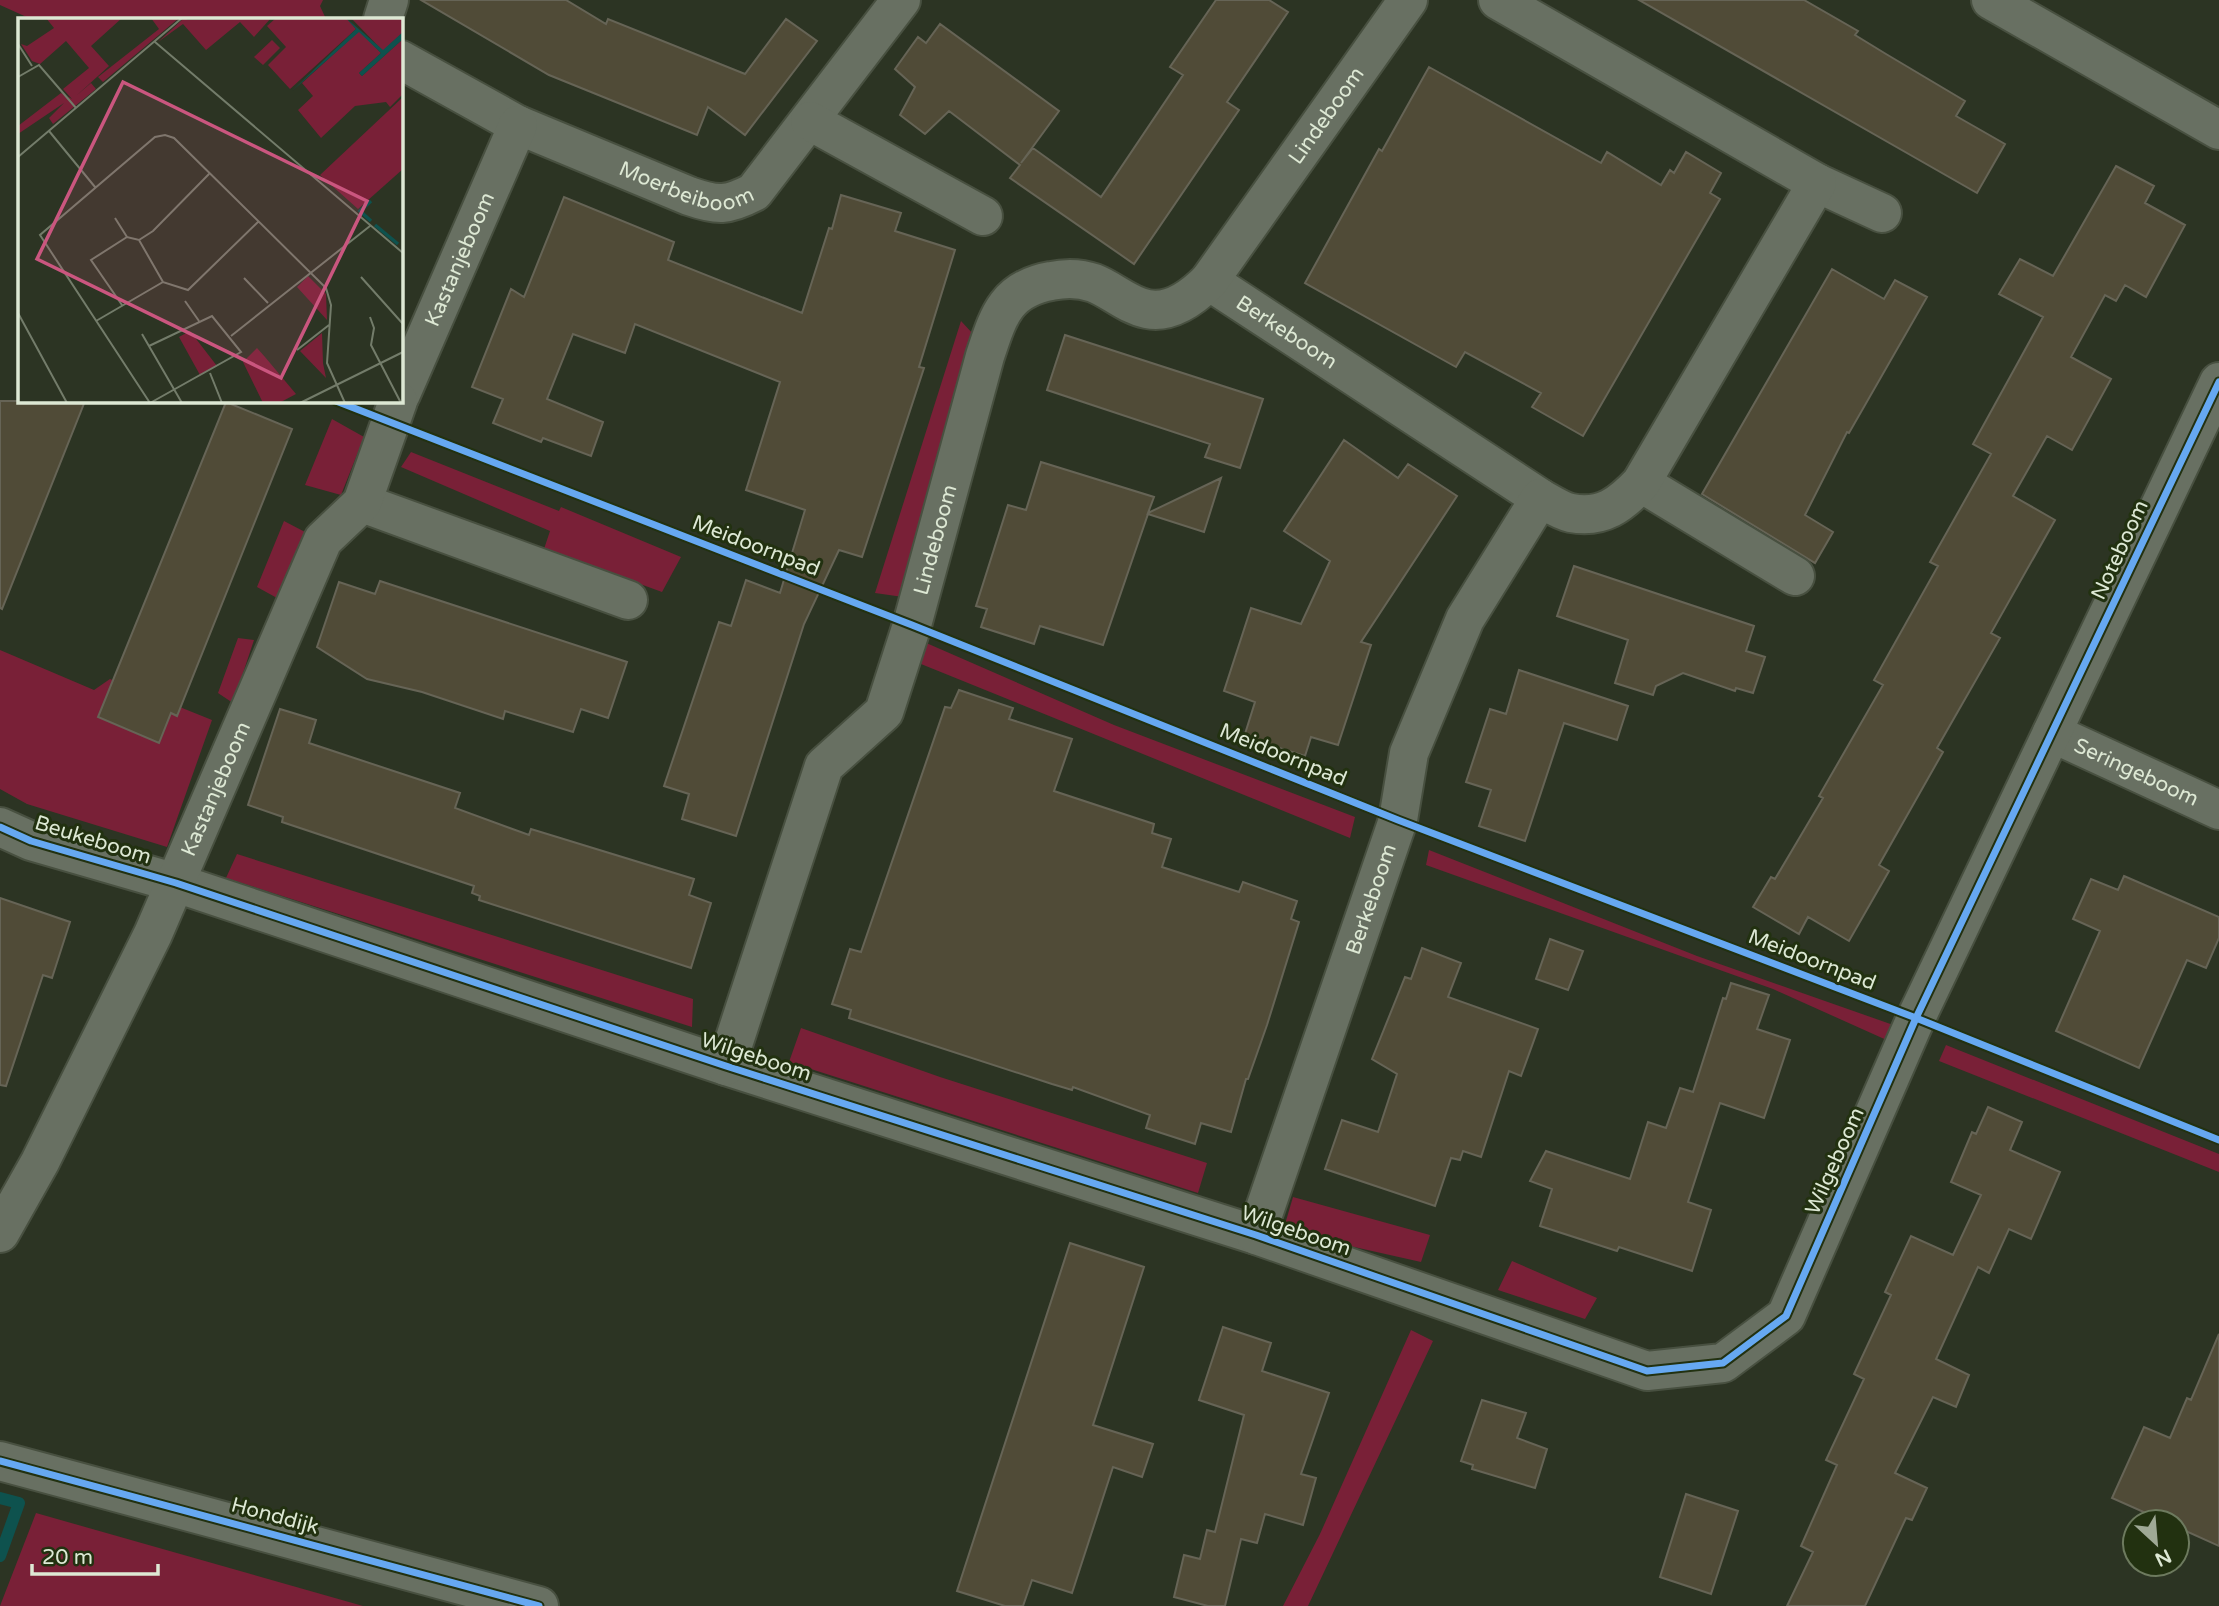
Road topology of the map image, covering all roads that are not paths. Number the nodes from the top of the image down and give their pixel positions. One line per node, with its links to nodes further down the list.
1 (389, 0): 6 (street)
2 (901, 0): 8 (street, Moerbeiboom)
3 (1408, 0): 14 (street, Lindeboom)
4 (1498, 0): 11 (street)
5 (1991, 0): 10 (street)
6 (383, 18)
7 (402, 61): 9 (street, Moerbeiboom)
8 (810, 121): 9 (street, Moerbeiboom); 13 (street)
9 (518, 125): 16 (street, Kastanjeboom)
10 (2219, 130)
11 (1816, 183): 12 (street); 18 (street, Berkeboom)
12 (1882, 213)
13 (983, 216)
14 (1209, 281): 19 (street, Berkeboom); 27 (street, Lindeboom)
15 (2219, 383): 23 (street, Noteboom)
16 (402, 392)
17 (398, 402): 20 (street, Kastanjeboom)
18 (1641, 483): 19 (street, Berkeboom); 21 (street)
19 (1540, 498): 29 (street, Berkeboom)
20 (362, 503): 22 (street); 26 (street, Kastanjeboom)
21 (1795, 576)
22 (628, 600)
23 (2052, 733): 24 (street, Seringeboom); 29 (street, Wilgeboom)
24 (2219, 810)
25 (0, 827): 26 (street, Beukeboom)
26 (176, 883): 27 (street, Wilgeboom); 28 (street, Kastanjeboom)
27 (726, 1066): 29 (street, Wilgeboom)
28 (0, 1233)
29 (1256, 1236)
30 (0, 1461): 31 (street, Honddijk)
31 (539, 1606)

